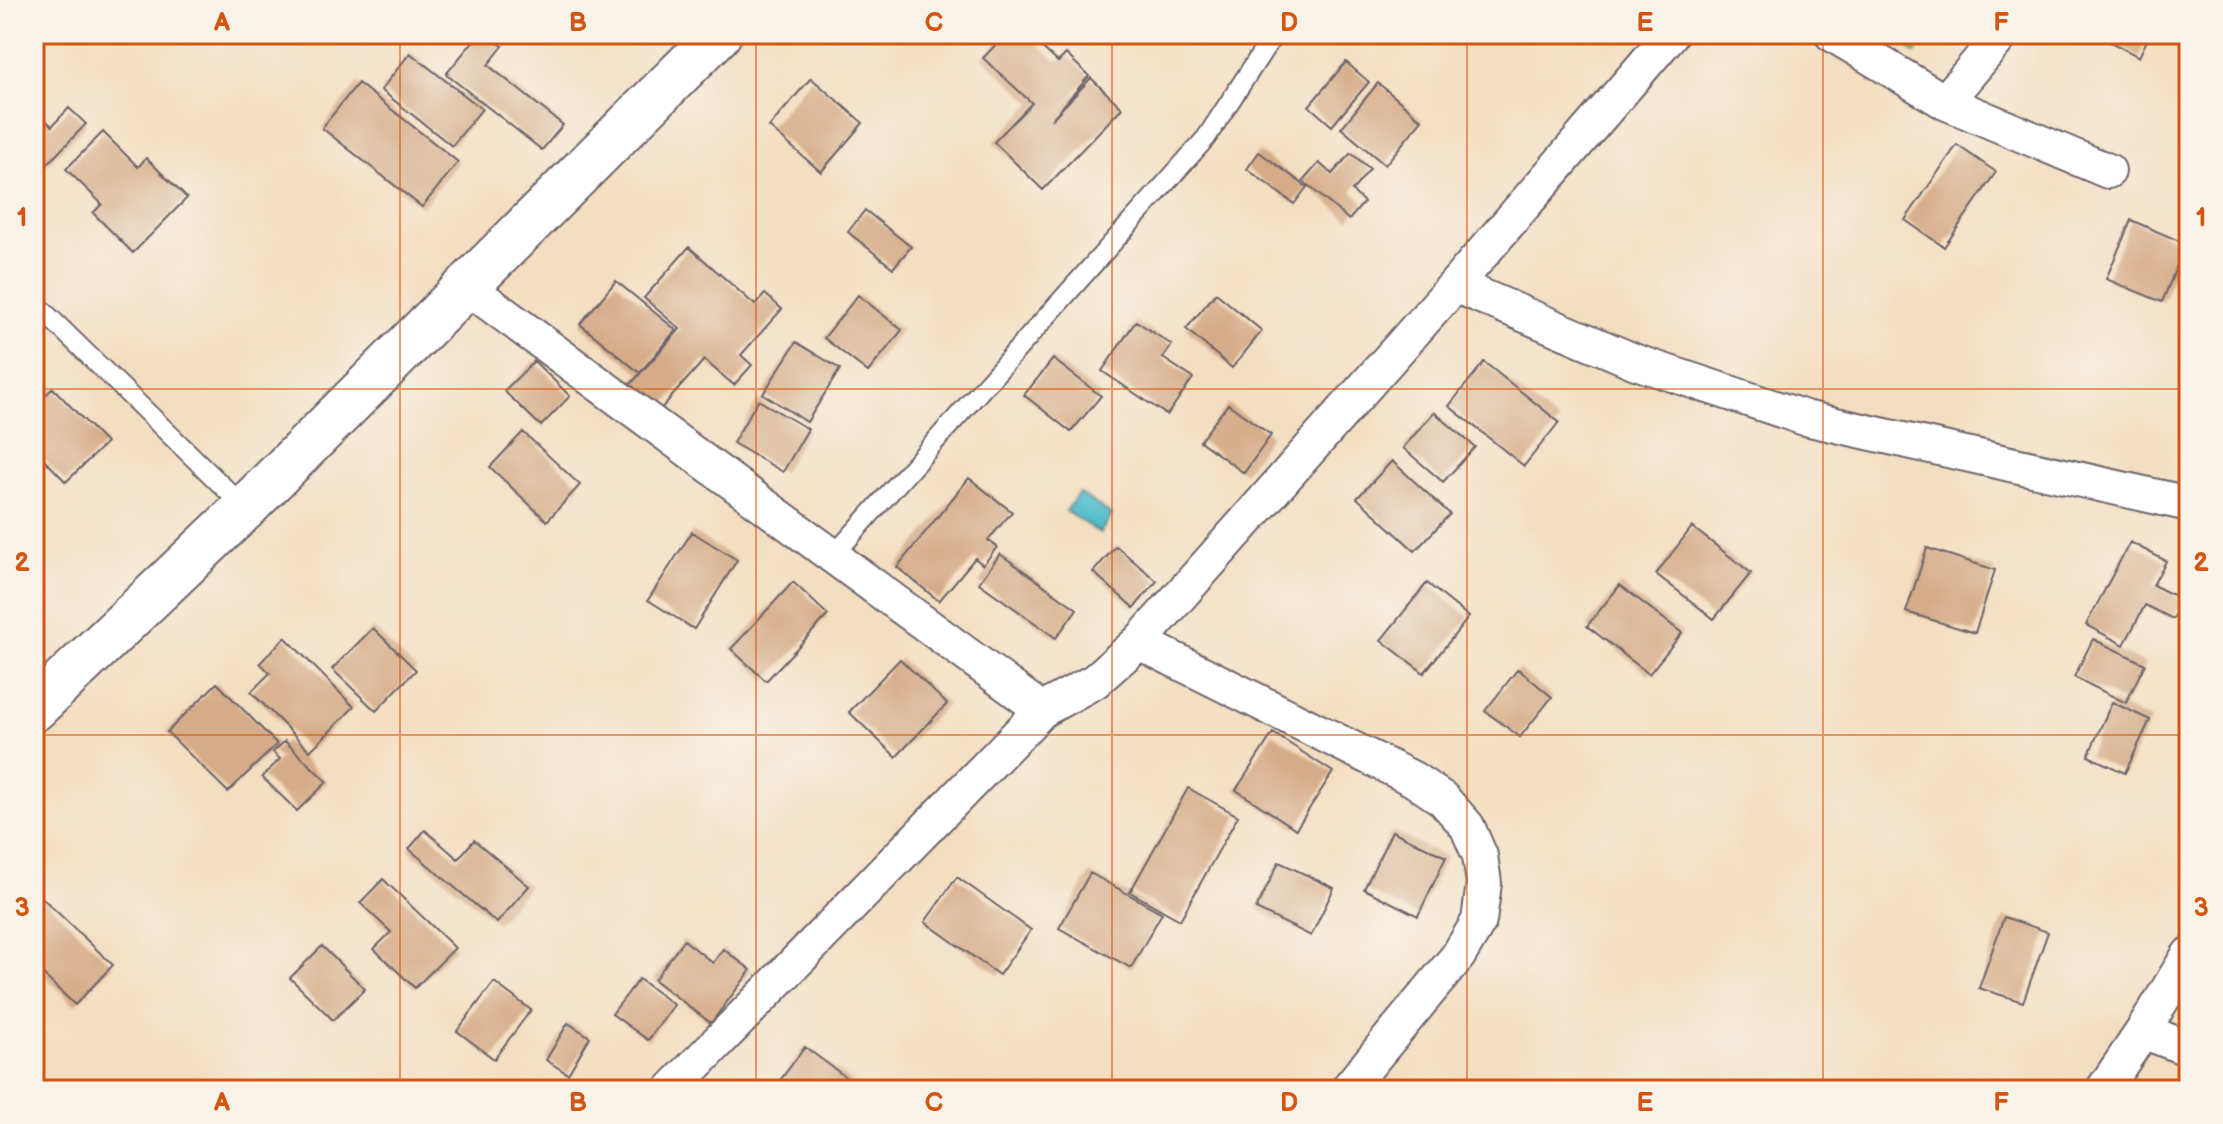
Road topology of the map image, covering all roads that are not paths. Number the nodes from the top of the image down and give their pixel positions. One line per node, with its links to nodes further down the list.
1 (719, 34): 9 (street)
2 (1274, 34): 13 (lane)
3 (1671, 34): 8 (street)
4 (1832, 34): 6 (street)
5 (2002, 34): 6 (street)
6 (1945, 102): 7 (street)
7 (2108, 171)
8 (1455, 285): 11 (street); 14 (street)
9 (467, 287): 12 (street); 13 (street)
10 (34, 302): 12 (lane)
11 (2189, 504)
12 (245, 508): 15 (street)
13 (833, 556): 16 (street)
14 (1139, 642): 16 (street); 21 (street)
15 (34, 709)
16 (1042, 710): 20 (street)
17 (2189, 955): 18 (street)
18 (2143, 1031): 19 (street); 22 (street)
19 (2189, 1049)
20 (671, 1090)
21 (1347, 1090)
22 (2103, 1090)

